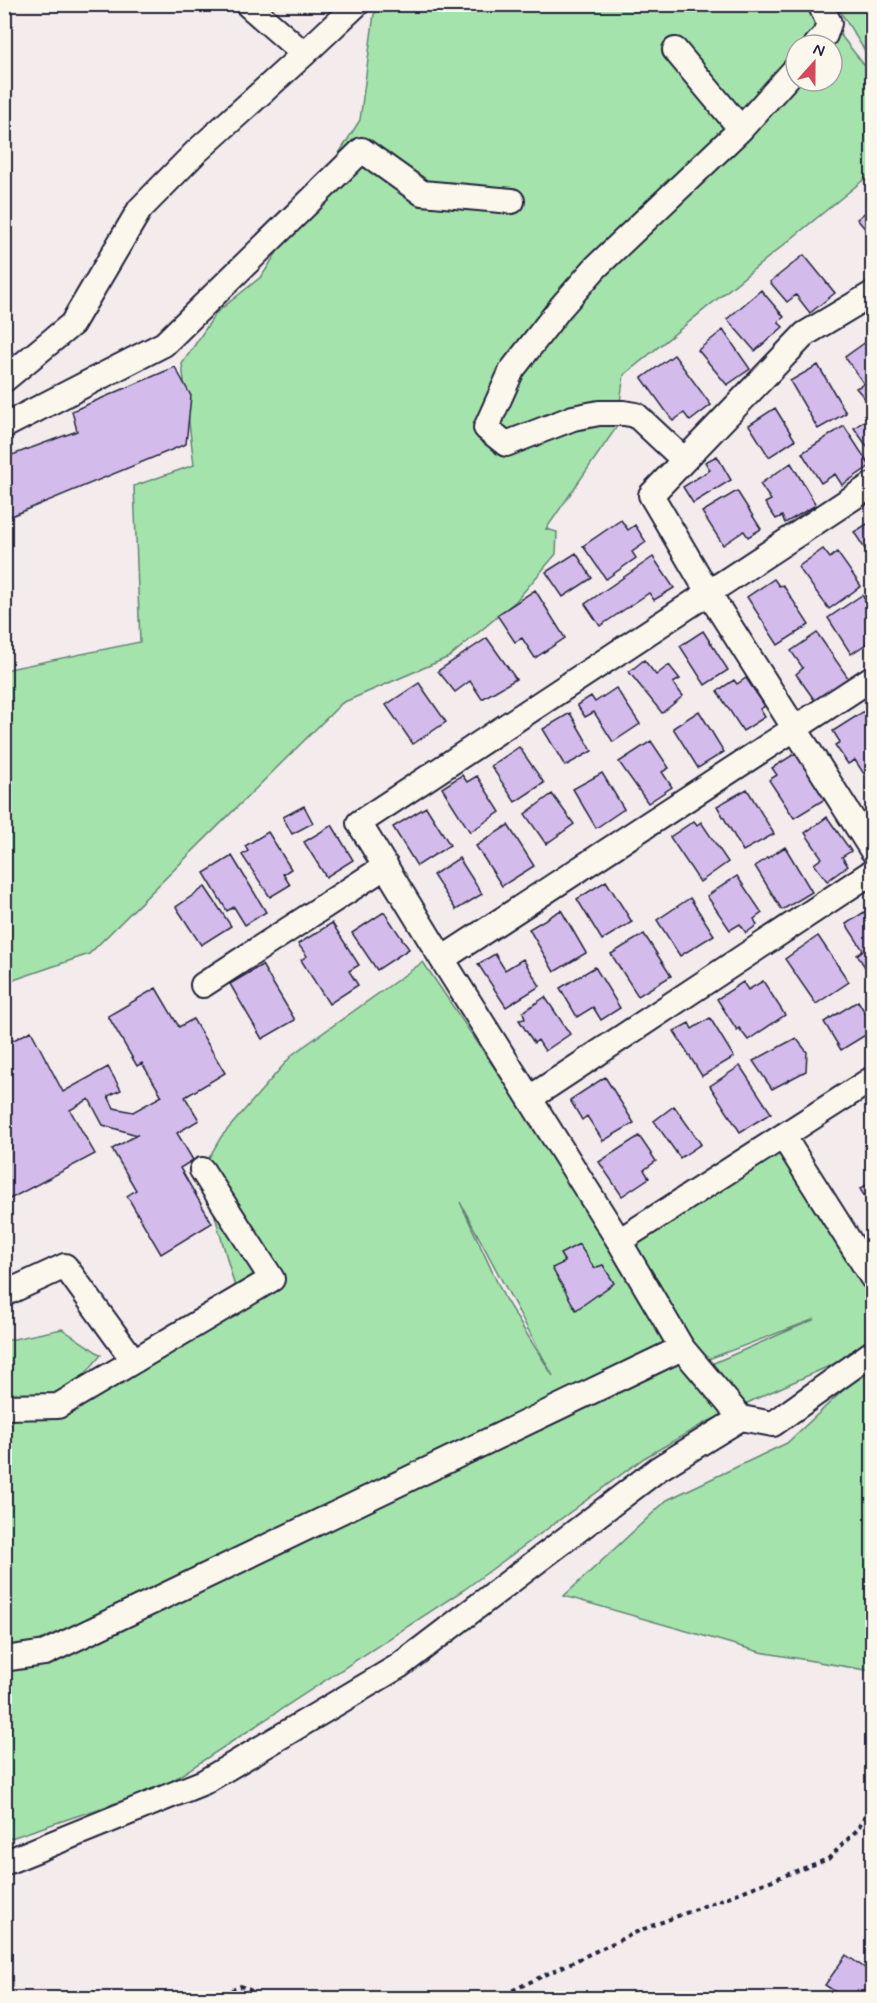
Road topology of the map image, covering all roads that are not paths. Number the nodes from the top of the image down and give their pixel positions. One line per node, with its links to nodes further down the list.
1 (247, 4): 6 (street)
2 (357, 4): 6 (street)
3 (820, 4): 4 (street)
4 (826, 33)
5 (675, 50): 8 (street)
6 (304, 54): 11 (street)
7 (784, 81): 8 (street)
8 (741, 129): 13 (street)
9 (512, 201): 12 (street)
10 (873, 294): 13 (street)
11 (4, 380)
12 (4, 426)
13 (684, 460): 15 (street)
14 (873, 485): 15 (street)
15 (708, 592): 17 (street); 19 (street)
16 (873, 678): 17 (street)
17 (795, 727): 18 (street); 21 (street)
18 (873, 850)
19 (386, 866): 21 (street); 22 (street)
20 (873, 872): 24 (street)
21 (442, 959): 24 (street)
22 (203, 985)
23 (873, 1079): 25 (street)
24 (530, 1098): 27 (street)
25 (783, 1136): 27 (street); 28 (street)
26 (202, 1170): 32 (street)
27 (619, 1241): 30 (street)
28 (873, 1277)
29 (4, 1294): 32 (street)
30 (682, 1348): 34 (street); 35 (street)
31 (873, 1353): 34 (street)
32 (134, 1361): 33 (street)
33 (4, 1407)
34 (741, 1418): 36 (street)
35 (4, 1659)
36 (4, 1863)

